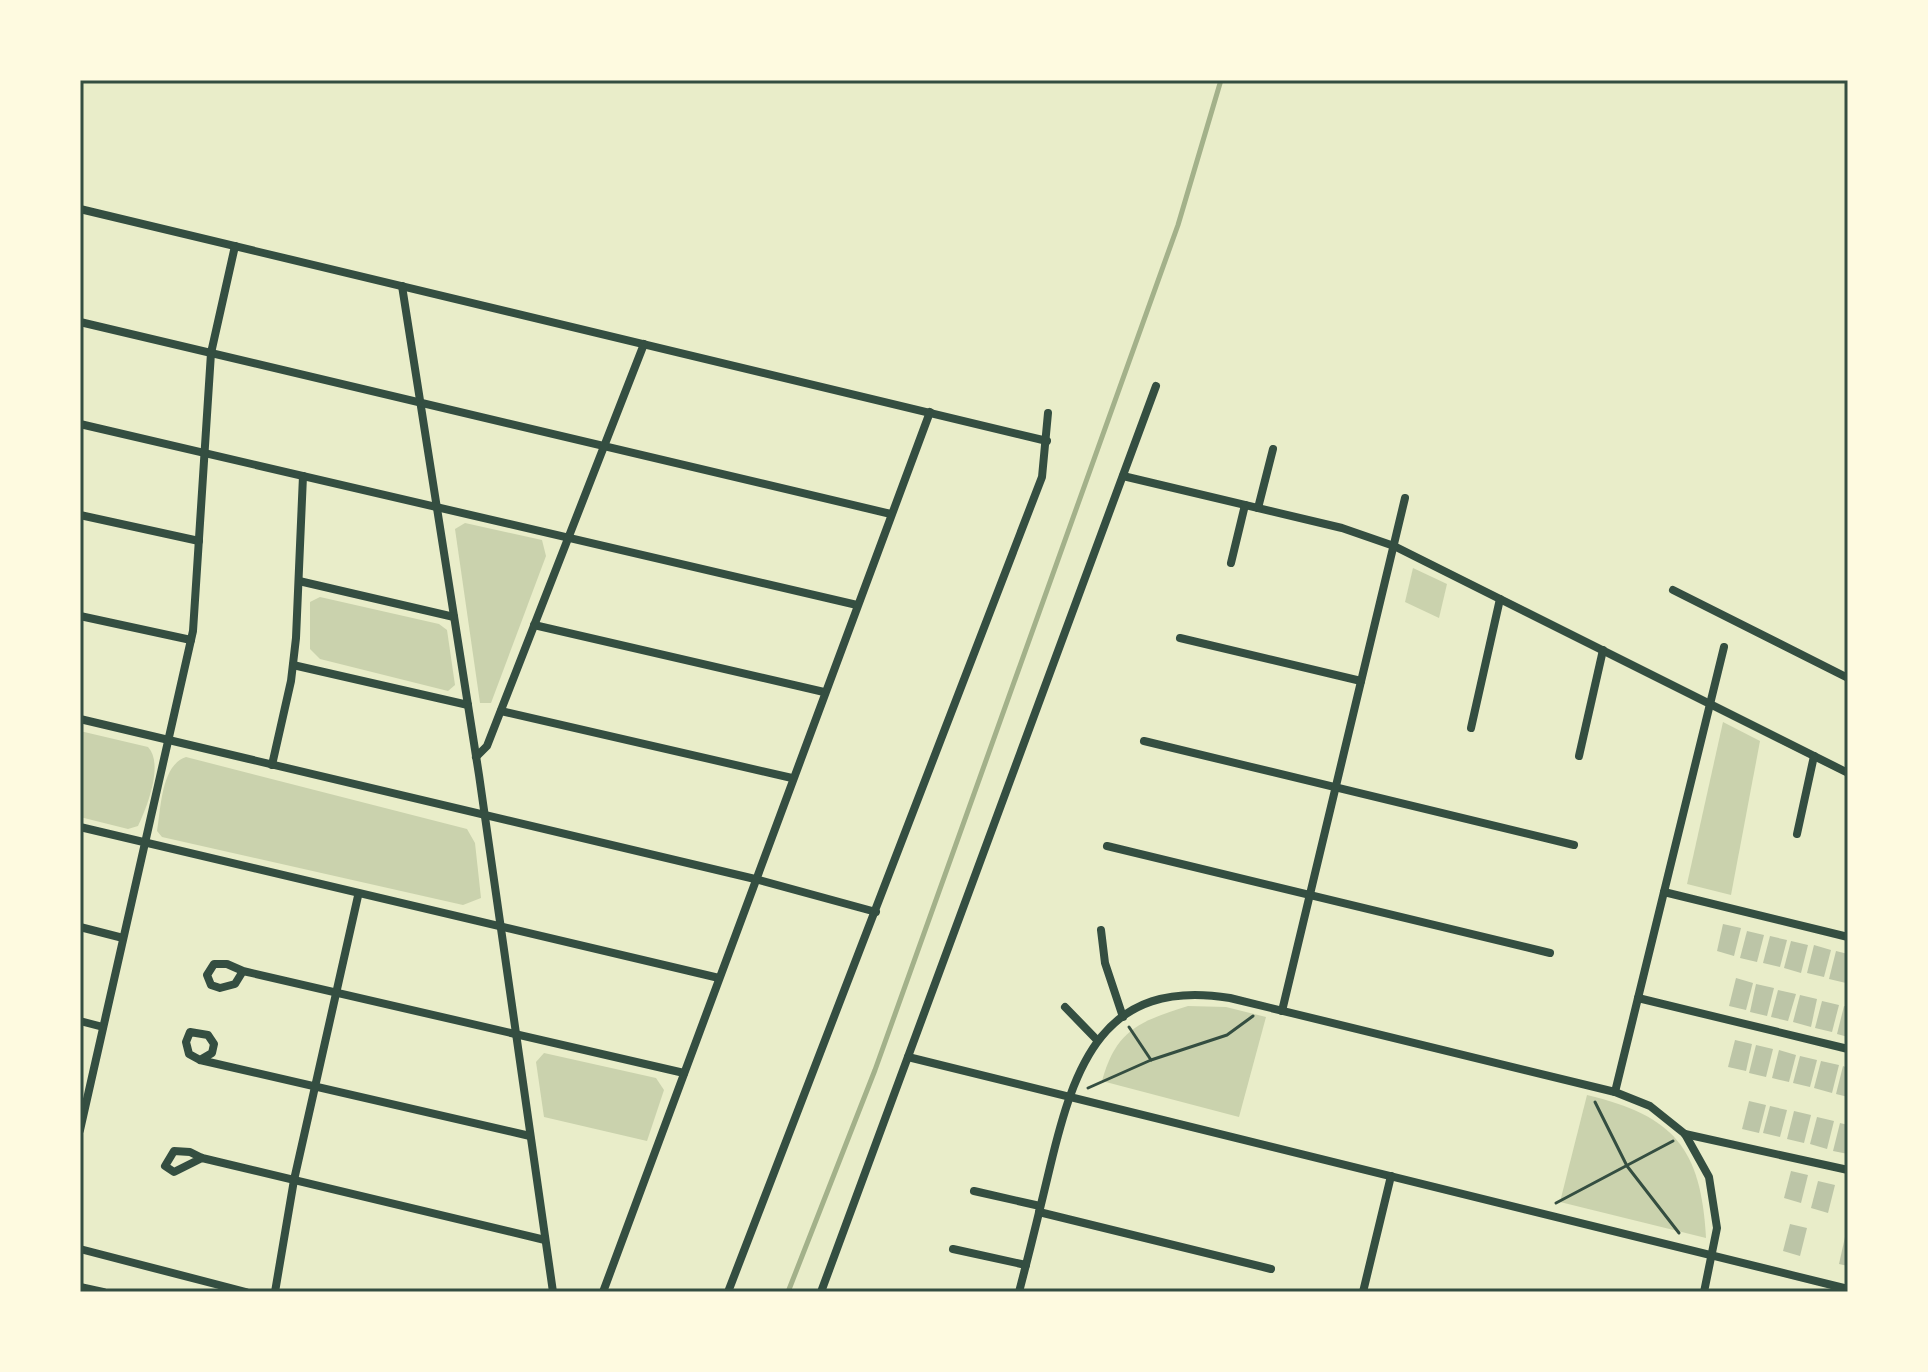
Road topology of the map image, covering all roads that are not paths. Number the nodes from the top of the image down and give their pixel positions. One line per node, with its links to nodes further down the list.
1 (80, 209): 2 (street)
2 (235, 246): 3 (street); 6 (street)
3 (402, 286): 5 (street); 8 (street)
4 (80, 322): 6 (street)
5 (644, 344): 9 (street); 13 (street)
6 (211, 353): 8 (street); 15 (street)
7 (1156, 386): 17 (street)
8 (420, 403): 13 (street); 20 (street)
9 (930, 412): 12 (street); 22 (street)
10 (1048, 413): 12 (street)
11 (80, 424): 15 (street)
12 (1047, 441): 67 (street)
13 (604, 446): 22 (street); 24 (street)
14 (1273, 449): 21 (street)
15 (205, 453): 16 (street); 25 (street)
16 (303, 476): 20 (street); 28 (street)
17 (1123, 476): 19 (street); 86 (street)
18 (1405, 498): 26 (street)
19 (1245, 505): 21 (street); 27 (street)
20 (436, 507): 24 (street); 33 (street)
21 (1258, 508): 26 (street)
22 (891, 514): 31 (street)
23 (80, 515): 25 (street)
24 (569, 538): 31 (street); 34 (street)
25 (199, 541): 36 (street)
26 (1394, 546): 30 (street); 41 (street)
27 (1231, 563)
28 (299, 581): 33 (street); 39 (street)
29 (1673, 590): 40 (street)
30 (1500, 599): 38 (street); 47 (street)
31 (857, 605): 42 (street)
32 (80, 616): 36 (street)
33 (454, 617): 44 (street)
34 (534, 625): 42 (street); 45 (street)
35 (1180, 638): 41 (street)
36 (191, 640): 48 (street)
37 (1724, 647): 43 (street)
38 (1603, 650): 43 (street); 50 (street)
39 (293, 665): 44 (street); 53 (street)
40 (1848, 678)
41 (1361, 681): 56 (street)
42 (824, 692): 55 (street)
43 (1710, 704): 51 (street); 64 (street)
44 (468, 705): 52 (street)
45 (501, 711): 52 (street); 55 (street)
46 (80, 719): 48 (street)
47 (1471, 728)
48 (168, 740): 53 (street); 60 (street)
49 (1144, 741): 56 (street)
50 (1579, 756)
51 (1814, 756): 54 (street); 59 (street)
52 (476, 757): 57 (street)
53 (272, 765): 57 (street)
54 (1848, 773)
55 (792, 778): 63 (street)
56 (1335, 787): 61 (street); 65 (street)
57 (484, 815): 63 (street); 68 (street)
58 (80, 827): 60 (street)
59 (1797, 834)
60 (145, 842): 66 (street); 72 (street)
61 (1574, 845)
62 (1107, 846): 65 (street)
63 (755, 879): 67 (street); 75 (street)
64 (1664, 892): 71 (street); 77 (street)
65 (1310, 895): 73 (street); 79 (street)
66 (358, 896): 68 (street); 76 (street)
67 (876, 912): 114 (street)
68 (500, 926): 75 (street); 83 (street)
69 (80, 927): 72 (street)
70 (1101, 930): 80 (street)
71 (1848, 937)
72 (123, 938): 82 (street)
73 (1550, 953)
74 (243, 971): 76 (street)
75 (719, 978): 88 (street)
76 (336, 992): 83 (street); 89 (street)
77 (1638, 998): 85 (street); 90 (street)
78 (1065, 1007): 84 (street)
79 (1282, 1011): 80 (street); 90 (street)
80 (1123, 1017): 84 (street)
81 (80, 1021): 82 (street)
82 (103, 1027): 92 (street)
83 (516, 1033): 88 (street); 94 (street)
84 (1097, 1040): 91 (street)
85 (1848, 1049)
86 (908, 1057): 91 (street); 115 (street)
87 (200, 1060): 89 (street)
88 (684, 1073): 113 (street)
89 (315, 1087): 94 (street); 98 (street)
90 (1615, 1092): 93 (street)
91 (1067, 1098): 97 (street); 100 (street)
92 (80, 1127)
93 (1685, 1134): 96 (street); 104 (street)
94 (530, 1136): 101 (street)
95 (202, 1158): 98 (street)
96 (1848, 1170)
97 (1391, 1176): 104 (street); 117 (street)
98 (294, 1180): 101 (street); 111 (street)
99 (974, 1191): 100 (street)
100 (1040, 1209): 105 (street); 106 (street)
101 (545, 1240): 112 (street)
102 (80, 1249): 110 (street)
103 (953, 1249): 105 (street)
104 (1713, 1255): 108 (street); 118 (street)
105 (1026, 1265): 116 (street)
106 (1271, 1269)
107 (80, 1287): 109 (street)
108 (1848, 1289)
109 (103, 1292)
110 (246, 1292)
111 (275, 1292)
112 (553, 1292)
113 (603, 1292)
114 (728, 1292)
115 (821, 1292)
116 (1019, 1292)
117 (1364, 1292)
118 (1704, 1292)

